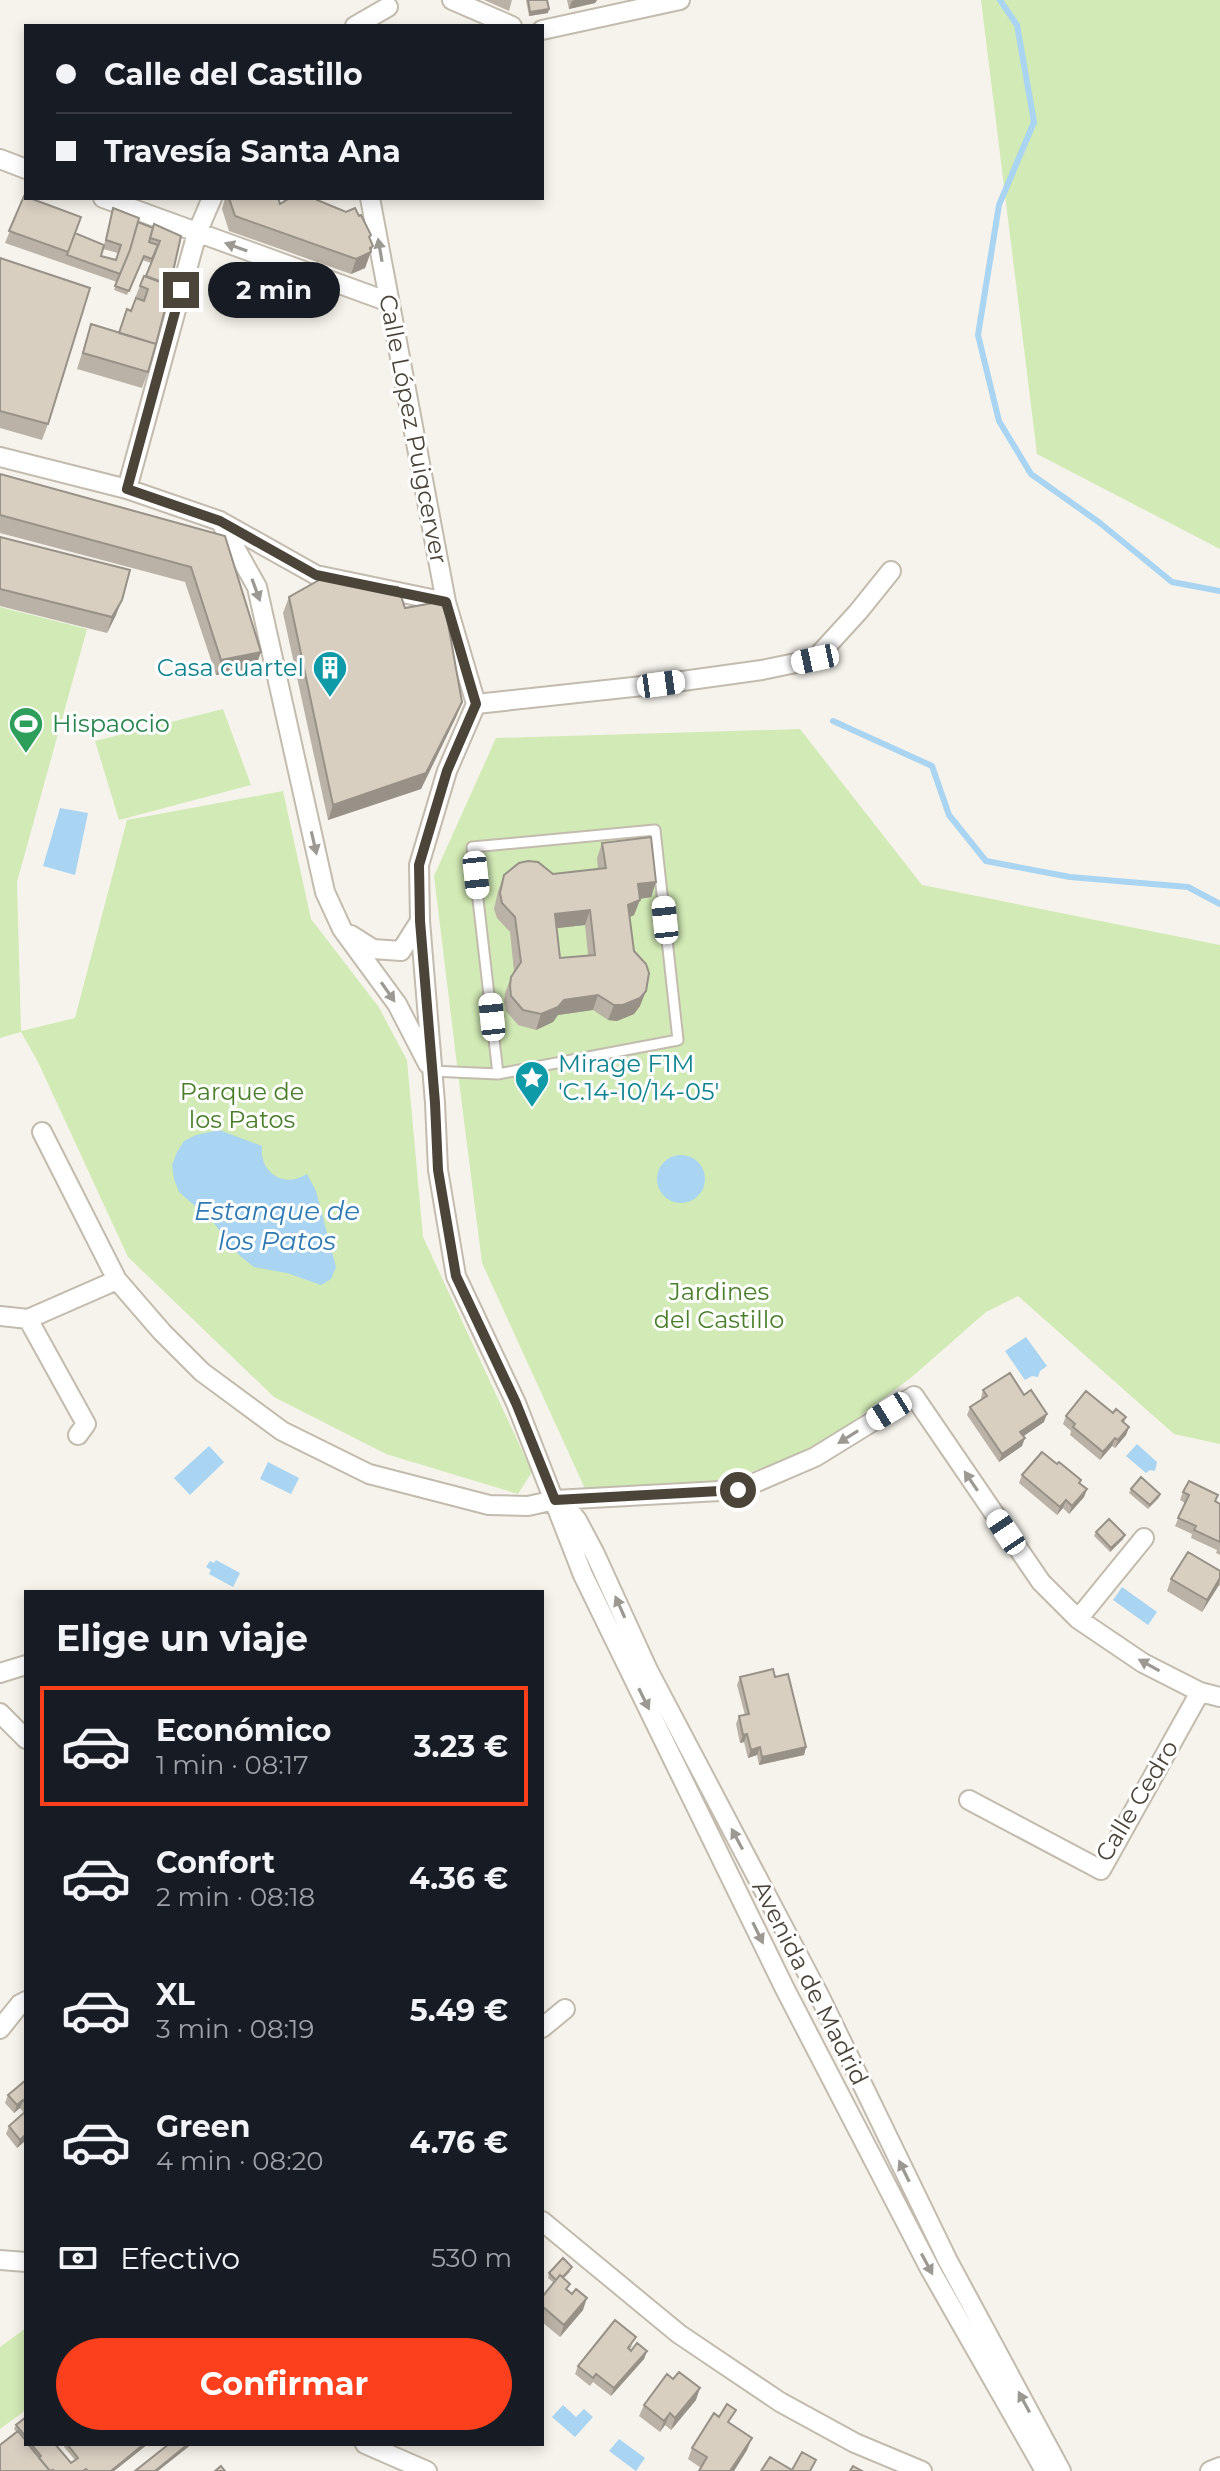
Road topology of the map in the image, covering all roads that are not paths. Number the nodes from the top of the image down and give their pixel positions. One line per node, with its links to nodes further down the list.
1 (452, 0): 6 (street)
2 (680, 0): 7 (street)
3 (388, 3): 4 (street); 5 (street)
4 (358, 24)
5 (384, 24)
6 (507, 24)
7 (544, 30)
8 (0, 159): 9 (street)
9 (24, 168)
10 (108, 200): 13 (street)
11 (211, 200): 13 (street)
12 (370, 200): 14 (street, Calle López Puigcerver, one-way to 12)
13 (197, 233): 14 (street, one-way to 13); 16 (street)
14 (389, 302): 19 (street, Calle López Puigcerver)
15 (0, 457): 16 (street)
16 (127, 489): 17 (street)
17 (220, 521): 19 (street); 22 (street, one-way to 22)
18 (891, 571): 20 (street)
19 (446, 602): 20 (street, Calle López Puigcerver)
20 (476, 704): 21 (street, Avenida de Madrid)
21 (420, 921): 22 (street); 23 (street, Avenida de Madrid)
22 (342, 929): 23 (street, one-way to 23)
23 (431, 1071): 24 (lane); 30 (street, Avenida de Madrid)
24 (498, 1074): 24 (lane)
25 (42, 1132): 26 (street)
26 (117, 1280): 28 (street); 30 (street)
27 (0, 1316): 28 (street)
28 (28, 1319): 29 (street)
29 (78, 1435)
30 (555, 1500): 32 (street, one-way to 30); 52 (street, Avenida de Madrid, one-way to 52); 53 (street, Avenida de Madrid, one-way to 30)
31 (1144, 1538): 32 (street)
32 (1078, 1619): 35 (street, one-way to 32)
33 (24, 1666): 34 (street)
34 (0, 1673)
35 (1200, 1692): 36 (street); 39 (street, Calle Cedro)
36 (1220, 1697)
37 (0, 1713): 38 (street)
38 (24, 1737)
39 (969, 1800)
40 (24, 2002): 43 (street)
41 (565, 2009): 42 (street)
42 (544, 2026)
43 (0, 2029)
44 (544, 2223): 51 (street)
45 (0, 2260): 46 (street)
46 (24, 2262)
47 (368, 2446): 48 (street)
48 (397, 2466): 50 (street)
49 (1220, 2467): 54 (street)
50 (427, 2471)
51 (922, 2471)
52 (1045, 2471)
53 (1061, 2471)
54 (1210, 2471)

